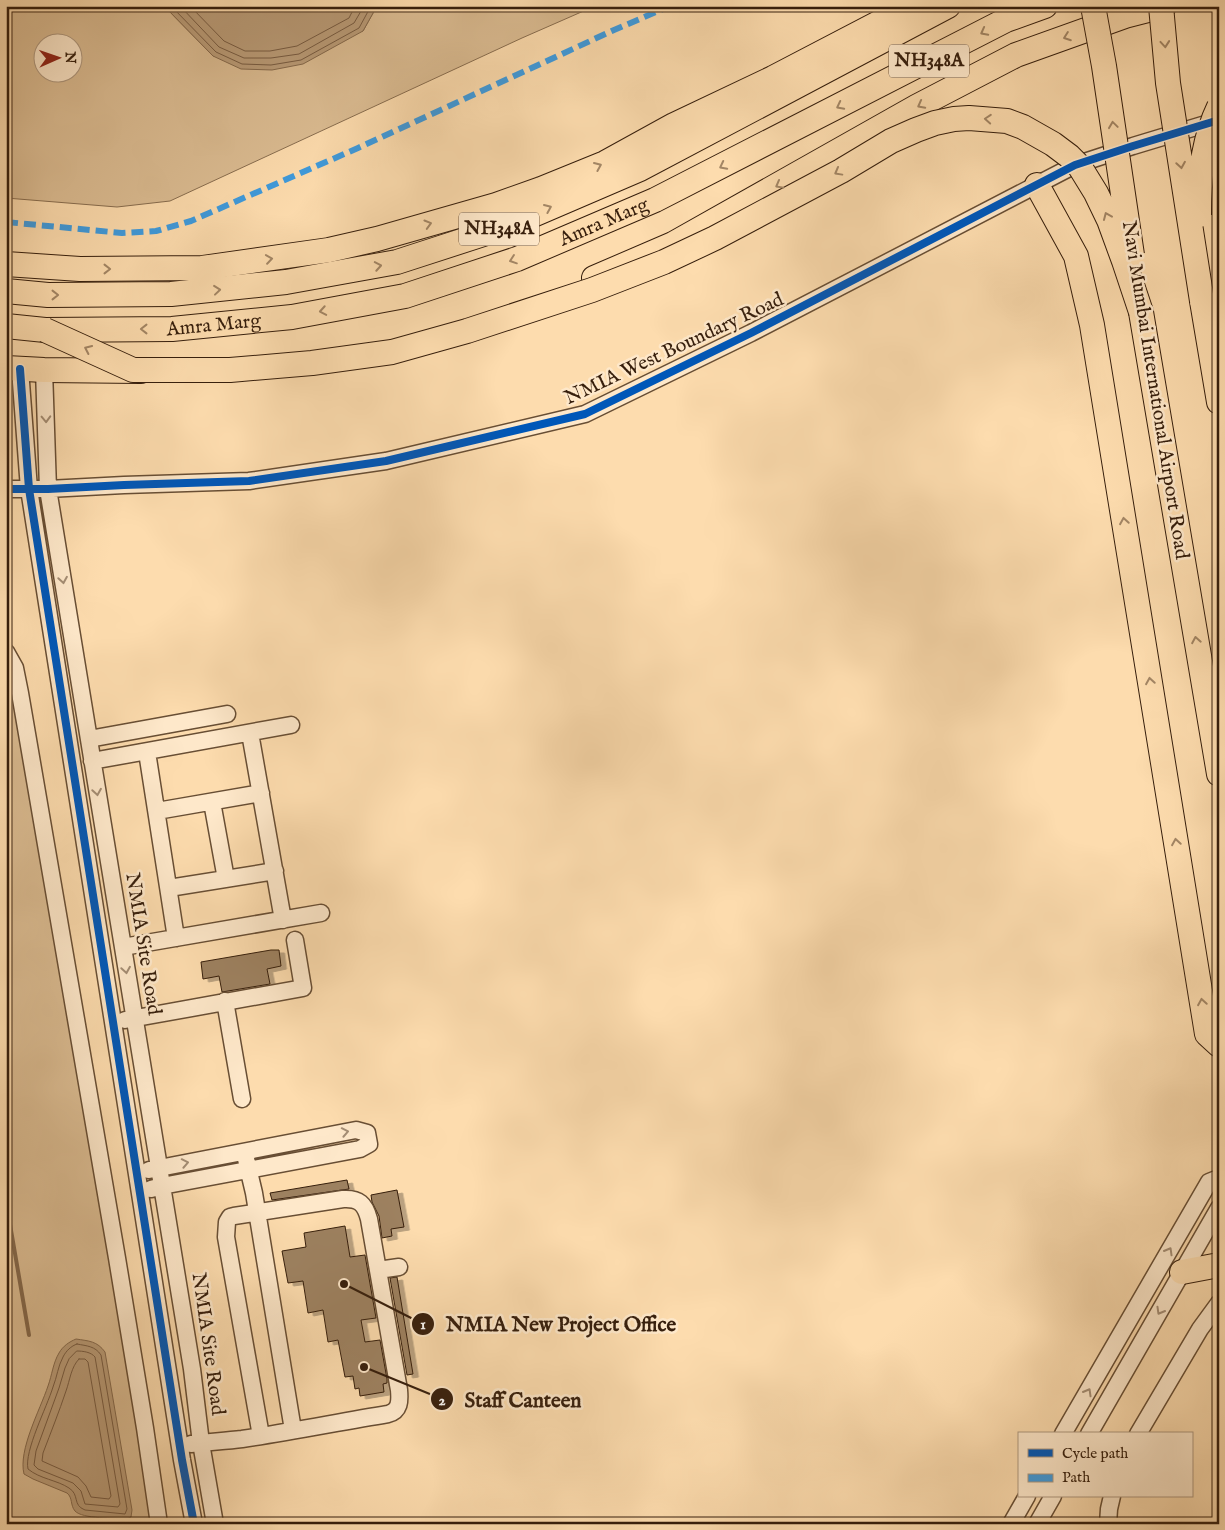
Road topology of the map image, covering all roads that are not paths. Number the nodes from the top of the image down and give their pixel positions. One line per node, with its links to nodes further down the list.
1 (911, 6): 9 (highway, one-way to 1)
2 (948, 6): 10 (highway, Amra Marg / NH348A, one-way to 2)
3 (1045, 6): 14 (highway, Amra Marg / NH348A, one-way to 14)
4 (1093, 6): 12 (highway, Navi Mumbai International Airport Road, one-way to 4, bridge)
5 (1163, 6): 11 (highway, one-way to 11, bridge); 16 (highway, one-way to 16)
6 (1219, 107): 11 (highway, bridge)
7 (1219, 120): 8 (street, NMIA West Boundary Road)
8 (1037, 185): 20 (street, NMIA West Boundary Road); 43 (highway, one-way to 8)
9 (6, 264)
10 (6, 291)
11 (1202, 301): 17 (highway)
12 (1140, 312): 14 (highway, one-way to 14, bridge); 28 (highway, Navi Mumbai International Airport Road, one-way to 12)
13 (6, 326): 14 (highway, Amra Marg / NH348A)
14 (45, 330)
15 (13, 368): 16 (highway); 19 (street)
16 (44, 370): 20 (street, NMIA Site Road, one-way to 20)
17 (1219, 402)
18 (6, 489): 19 (street, NMIA West Boundary Road)
19 (28, 489): 20 (street, NMIA West Boundary Road); 42 (street)
20 (48, 490): 25 (street, NMIA Site Road, one-way to 25)
21 (6, 652): 69 (street)
22 (227, 714): 25 (street)
23 (291, 725): 24 (street)
24 (250, 733): 26 (street); 29 (street)
25 (89, 739): 27 (street, NMIA Site Road)
26 (147, 752): 27 (street); 31 (street)
27 (92, 762): 39 (street, NMIA Site Road, one-way to 39)
28 (1219, 774)
29 (261, 793): 30 (street); 32 (street)
30 (212, 802): 31 (street); 33 (street)
31 (156, 812): 34 (street)
32 (275, 871): 33 (street); 36 (street)
33 (226, 879): 34 (street)
34 (169, 888): 37 (street)
35 (321, 913): 36 (street)
36 (284, 920): 37 (street)
37 (176, 938): 39 (street)
38 (295, 940): 40 (street)
39 (122, 947): 41 (street, NMIA Site Road, one-way to 41)
40 (225, 1002): 41 (street); 44 (street)
41 (134, 1018): 42 (street); 46 (street, NMIA Site Road)
42 (114, 1022): 48 (street)
43 (1219, 1045)
44 (242, 1099)
45 (245, 1152): 46 (street, one-way to 45); 47 (street); 47 (street, one-way to 47)
46 (159, 1168): 48 (street); 50 (street, NMIA Site Road)
47 (249, 1170): 50 (street); 53 (street)
48 (137, 1173): 51 (street)
49 (1219, 1178): 60 (street, one-way to 49)
50 (162, 1186): 51 (street); 64 (street, NMIA Site Road)
51 (140, 1192): 65 (street)
52 (1219, 1208): 57 (street)
53 (257, 1212): 56 (street); 59 (street); 63 (street)
54 (1219, 1265): 57 (highway)
55 (399, 1267): 56 (street)
56 (378, 1270): 59 (street)
57 (1182, 1272): 61 (street, one-way to 61)
58 (1219, 1303): 62 (street)
59 (293, 1430): 63 (street)
60 (1064, 1432)
61 (1089, 1432)
62 (1139, 1432)
63 (261, 1436): 64 (street)
64 (201, 1442): 65 (street); 71 (street, NMIA Site Road)
65 (180, 1445): 70 (street)
66 (1026, 1498): 72 (street)
67 (1051, 1498): 73 (street)
68 (1112, 1498): 74 (street)
69 (159, 1524)
70 (194, 1524)
71 (216, 1524)
72 (1011, 1524)
73 (1037, 1524)
74 (1108, 1524)

